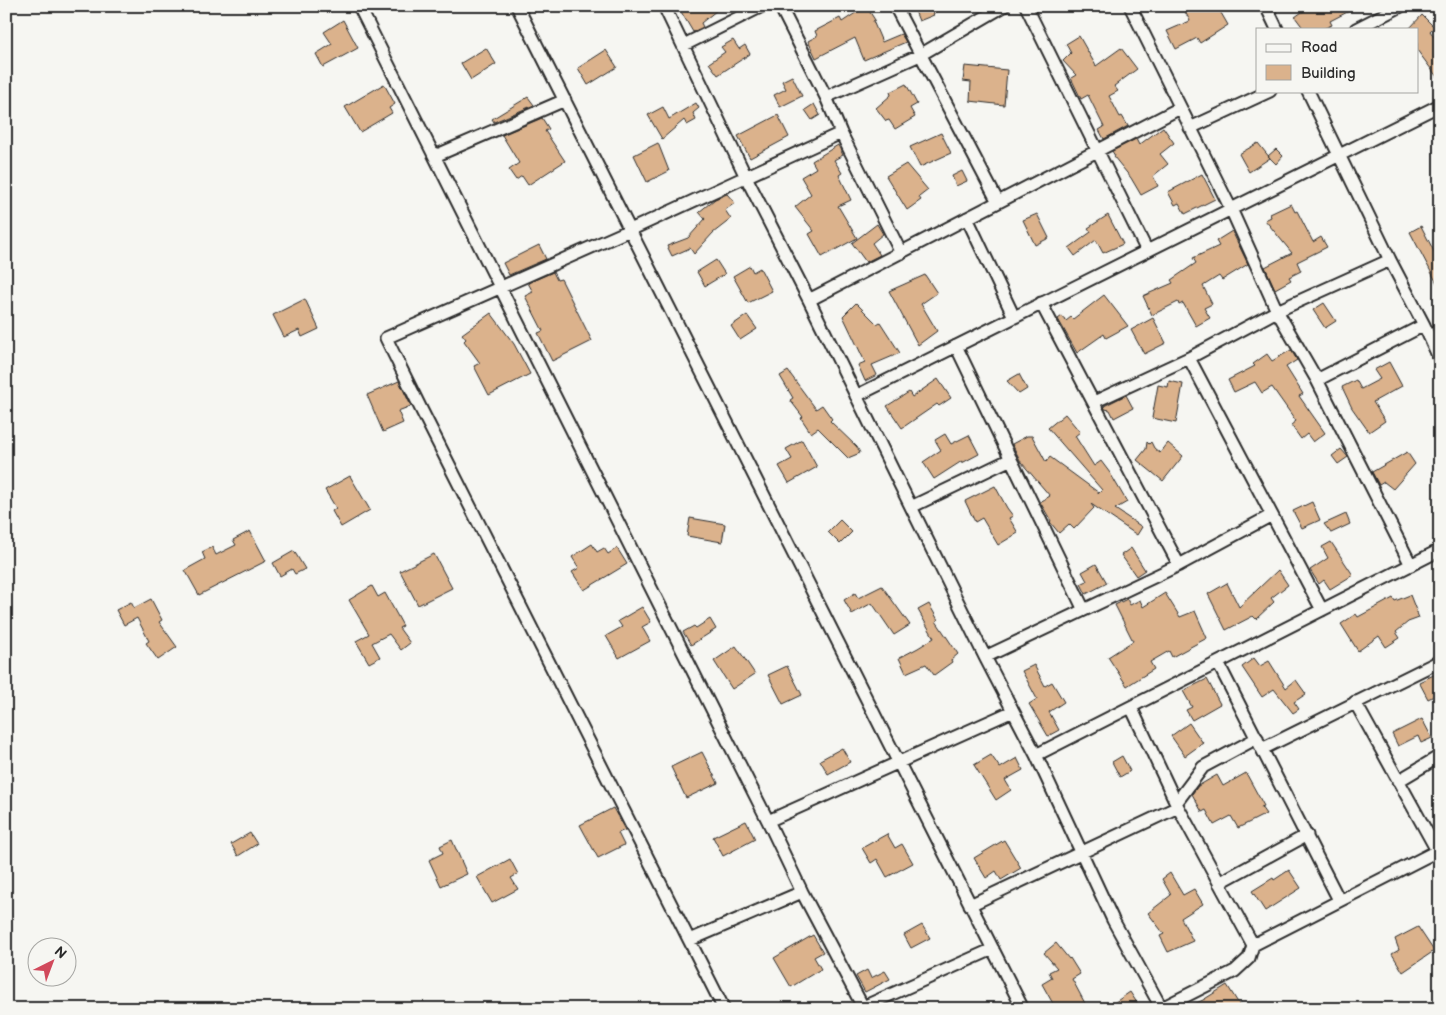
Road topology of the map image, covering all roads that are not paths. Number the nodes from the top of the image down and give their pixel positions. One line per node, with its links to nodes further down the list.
1 (359, 6): 27 (street)
2 (517, 6): 20 (street)
3 (664, 6): 15 (street)
4 (762, 6): 15 (street)
5 (780, 6): 19 (street)
6 (895, 6): 16 (street)
7 (1004, 6): 16 (street)
8 (1026, 6): 25 (street)
9 (1130, 6): 22 (street)
10 (1266, 6): 13 (street)
11 (1401, 6): 12 (street)
12 (1389, 9): 14 (street)
13 (1277, 28)
14 (1358, 28)
15 (684, 46): 28 (street)
16 (920, 54): 19 (street); 29 (street)
17 (1268, 92): 23 (street)
18 (1308, 92): 26 (street)
19 (826, 96): 24 (street)
20 (565, 100): 27 (street); 32 (street)
21 (1440, 105): 26 (street)
22 (1180, 108): 23 (street); 25 (street)
23 (1190, 128): 30 (street)
24 (840, 133): 28 (street); 34 (street)
25 (1098, 151): 29 (street); 33 (street)
26 (1339, 155): 30 (street); 35 (street)
27 (435, 156): 36 (street)
28 (746, 178): 32 (street); 37 (street)
29 (998, 202): 31 (street)
30 (1231, 209): 33 (street); 39 (street)
31 (967, 218): 34 (street); 40 (street)
32 (630, 230): 36 (street); 66 (street)
33 (1147, 251): 38 (street)
34 (902, 252): 37 (street)
35 (1390, 260): 39 (street); 41 (street)
36 (501, 287): 69 (street); 77 (street)
37 (809, 300): 46 (street)
38 (1041, 303): 40 (street); 47 (street)
39 (1277, 311): 43 (street); 45 (street)
40 (1014, 317): 42 (street)
41 (1424, 324): 44 (street); 45 (street)
42 (956, 346): 46 (street); 48 (street)
43 (1189, 358): 47 (street); 50 (street)
44 (1440, 360)
45 (1317, 380): 53 (street)
46 (856, 396): 49 (street)
47 (1094, 402): 52 (street)
48 (1011, 459): 49 (street); 54 (street)
49 (911, 507): 56 (street)
50 (1272, 515): 52 (street); 55 (street)
51 (1440, 550): 53 (street)
52 (1179, 565): 54 (street)
53 (1411, 565): 55 (street)
54 (1084, 610): 56 (street)
55 (1322, 610): 58 (street)
56 (985, 657): 61 (street)
57 (1440, 661): 59 (street)
58 (1218, 663): 60 (street); 62 (street)
59 (1355, 702): 63 (street); 67 (street)
60 (1131, 707): 64 (street); 68 (street)
61 (1013, 711): 64 (street); 66 (street)
62 (1257, 738): 63 (street); 68 (street)
63 (1262, 749): 70 (street)
64 (1036, 755): 71 (street)
65 (1440, 756): 67 (street)
66 (899, 762): 69 (street); 76 (street)
67 (1398, 781): 72 (street)
68 (1177, 805): 71 (street); 73 (street)
69 (768, 821): 74 (street)
70 (1307, 835): 73 (street); 75 (street)
71 (1081, 853): 76 (street); 81 (street)
72 (1438, 854): 75 (street)
73 (1219, 883): 78 (street)
74 (802, 892): 77 (street); 80 (street)
75 (1339, 900): 78 (street)
76 (970, 905): 79 (street)
77 (690, 940): 82 (street)
78 (1253, 945): 81 (street)
79 (993, 949): 80 (street); 83 (street)
80 (863, 1008)
81 (1162, 1008)
82 (724, 1009)
83 (1023, 1009)

